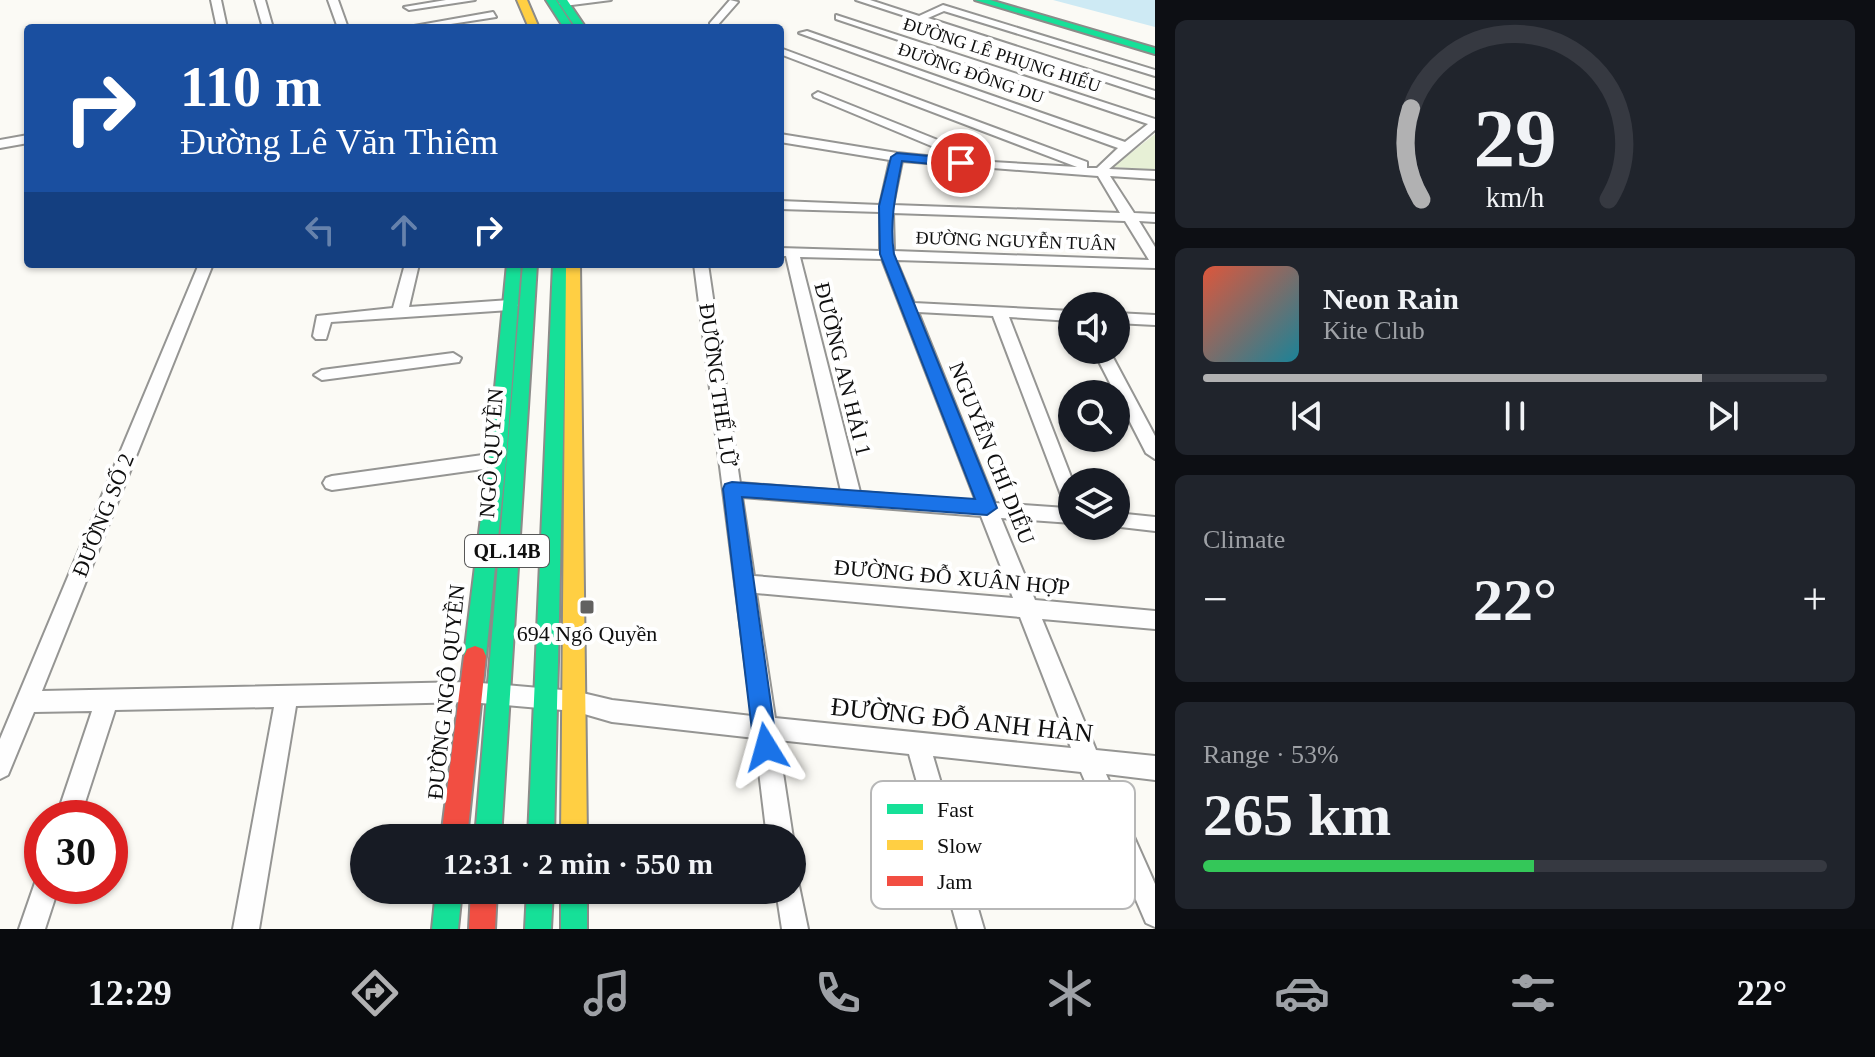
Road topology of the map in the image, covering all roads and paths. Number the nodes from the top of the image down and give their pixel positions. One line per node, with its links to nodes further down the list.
1 (216, 0): 17 (street)
2 (260, 0): 18 (street)
3 (333, 0): 19 (street)
4 (470, 0): 11 (street)
5 (522, 0): 22 (main road)
6 (533, 0): 23 (main road)
7 (606, 0): 8 (street)
8 (559, 1): 24 (main road); 25 (main road)
9 (733, 1): 26 (street)
10 (870, 1): 14 (street); 15 (street)
11 (407, 3): 20 (street)
12 (984, 7): 15 (street); 27 (street); 30 (main road)
13 (493, 15): 21 (street)
14 (839, 17): 16 (street); 32 (street, ĐƯỜNG LÊ PHỤNG HIẾU)
15 (919, 19): 29 (street)
16 (827, 23)
17 (221, 24)
18 (267, 24)
19 (342, 24)
20 (418, 24)
21 (438, 24)
22 (532, 24)
23 (545, 24)
24 (568, 24)
25 (578, 24)
26 (714, 24)
27 (1036, 37): 29 (street); 34 (street)
28 (784, 42): 37 (street, ĐƯỜNG ĐÔNG DU)
29 (1013, 49): 32 (street); 36 (street)
30 (1155, 51)
31 (784, 52): 37 (street)
32 (983, 65): 33 (street); 40 (street, ĐƯỜNG LÊ PHỤNG HIẾU)
33 (971, 72)
34 (1155, 73)
35 (959, 78): 37 (street)
36 (1152, 91)
37 (932, 93): 39 (street); 44 (street, ĐƯỜNG ĐÔNG DU); 47 (street)
38 (818, 95): 46 (street)
39 (904, 109)
40 (1155, 123): 44 (street)
41 (784, 139): 45 (street)
42 (24, 140): 43 (street)
43 (0, 144)
44 (1127, 147): 47 (street)
45 (897, 157): 46 (street); 50 (street, NGUYỄN CHÍ DIỂU)
46 (992, 166): 47 (street)
47 (1101, 171): 48 (street); 51 (street)
48 (1155, 175)
49 (784, 205): 50 (street)
50 (886, 206): 51 (street); 54 (street, NGUYỄN CHÍ DIỂU)
51 (1128, 216): 52 (street); 55 (street)
52 (1155, 218)
53 (786, 252): 54 (street, ĐƯỜNG NGUYỄN TUÂN); 80 (street, ĐƯỜNG AN HẢI 1)
54 (887, 254): 56 (street, ĐƯỜNG NGUYỄN TUÂN); 65 (street, NGUYỄN CHÍ DIỂU)
55 (1155, 258)
56 (1155, 264)
57 (204, 268): 94 (street, ĐƯỜNG SỐ 2)
58 (411, 268): 66 (street)
59 (514, 268): 64 (main road, ĐƯỜNG NGÔ QUYỀN)
60 (530, 268): 89 (main road, NGÔ QUYỀN / QL.14B)
61 (560, 268): 91 (main road, QL.14B)
62 (573, 268): 93 (main road)
63 (702, 268): 79 (street, ĐƯỜNG THẾ LỮ)
64 (511, 305): 66 (street); 76 (main road, ĐƯỜNG NGÔ QUYỀN)
65 (909, 307): 67 (street); 81 (street, NGUYỄN CHÍ DIỂU)
66 (400, 312): 71 (street)
67 (999, 312): 68 (street); 77 (street)
68 (1058, 315)
69 (1130, 319): 70 (street)
70 (1155, 320)
71 (321, 336)
72 (453, 358): 74 (street)
73 (1108, 364): 75 (street)
74 (322, 375)
75 (1155, 453)
76 (497, 460): 78 (street); 88 (main road, ĐƯỜNG NGÔ QUYỀN)
77 (1059, 468)
78 (332, 483)
79 (732, 489): 80 (street); 85 (street, ĐƯỜNG THẾ LỮ)
80 (852, 497): 81 (street)
81 (987, 508): 82 (street); 86 (street, NGUYỄN CHÍ DIỂU)
82 (1058, 515)
83 (1130, 521): 84 (street)
84 (1155, 524)
85 (744, 583): 86 (street, ĐƯỜNG ĐỖ XUÂN HỢP); 95 (street, ĐƯỜNG THẾ LỮ)
86 (1028, 608): 87 (street, ĐƯỜNG ĐỖ XUÂN HỢP); 97 (street, NGUYỄN CHÍ DIỂU)
87 (1155, 620)
88 (469, 692): 89 (street, ĐƯỜNG ĐỖ ANH HÀN); 90 (street, ĐƯỜNG ĐỖ ANH HÀN); 103 (main road, ĐƯỜNG NGÔ QUYỀN)
89 (496, 694): 91 (street, ĐƯỜNG ĐỖ ANH HÀN); 104 (main road, NGÔ QUYỀN / QL.14B)
90 (287, 695): 92 (street, ĐƯỜNG ĐỖ ANH HÀN); 118 (street)
91 (546, 699): 93 (street, ĐƯỜNG ĐỖ ANH HÀN); 105 (main road, QL.14B)
92 (107, 700): 94 (street, ĐƯỜNG ĐỖ ANH HÀN); 102 (street)
93 (574, 701): 95 (street, ĐƯỜNG ĐỖ ANH HÀN); 106 (main road)
94 (27, 702): 98 (street, ĐƯỜNG SỐ 2)
95 (763, 728): 96 (street, ĐƯỜNG ĐỖ ANH HÀN); 107 (street, ĐƯỜNG THẾ LỮ)
96 (917, 742): 97 (street, ĐƯỜNG ĐỖ ANH HÀN); 100 (street)
97 (1088, 761): 99 (street, ĐƯỜNG ĐỖ ANH HÀN); 101 (street, NGUYỄN CHÍ DIỂU)
98 (0, 767)
99 (1155, 768)
100 (928, 781)
101 (1097, 781)
102 (74, 800)
103 (455, 824)
104 (489, 824)
105 (542, 824)
106 (574, 824)
107 (778, 824)
108 (1135, 868): 116 (street, NGUYỄN CHÍ DIỂU)
109 (40, 904): 117 (street)
110 (448, 904): 119 (main road)
111 (483, 904): 120 (main road)
112 (539, 904): 121 (main road)
113 (574, 904): 122 (main road)
114 (791, 904): 123 (street)
115 (965, 909): 124 (street)
116 (1155, 914)
117 (32, 929)
118 (246, 929)
119 (445, 929)
120 (482, 929)
121 (538, 929)
122 (574, 929)
123 (795, 929)
124 (971, 929)

